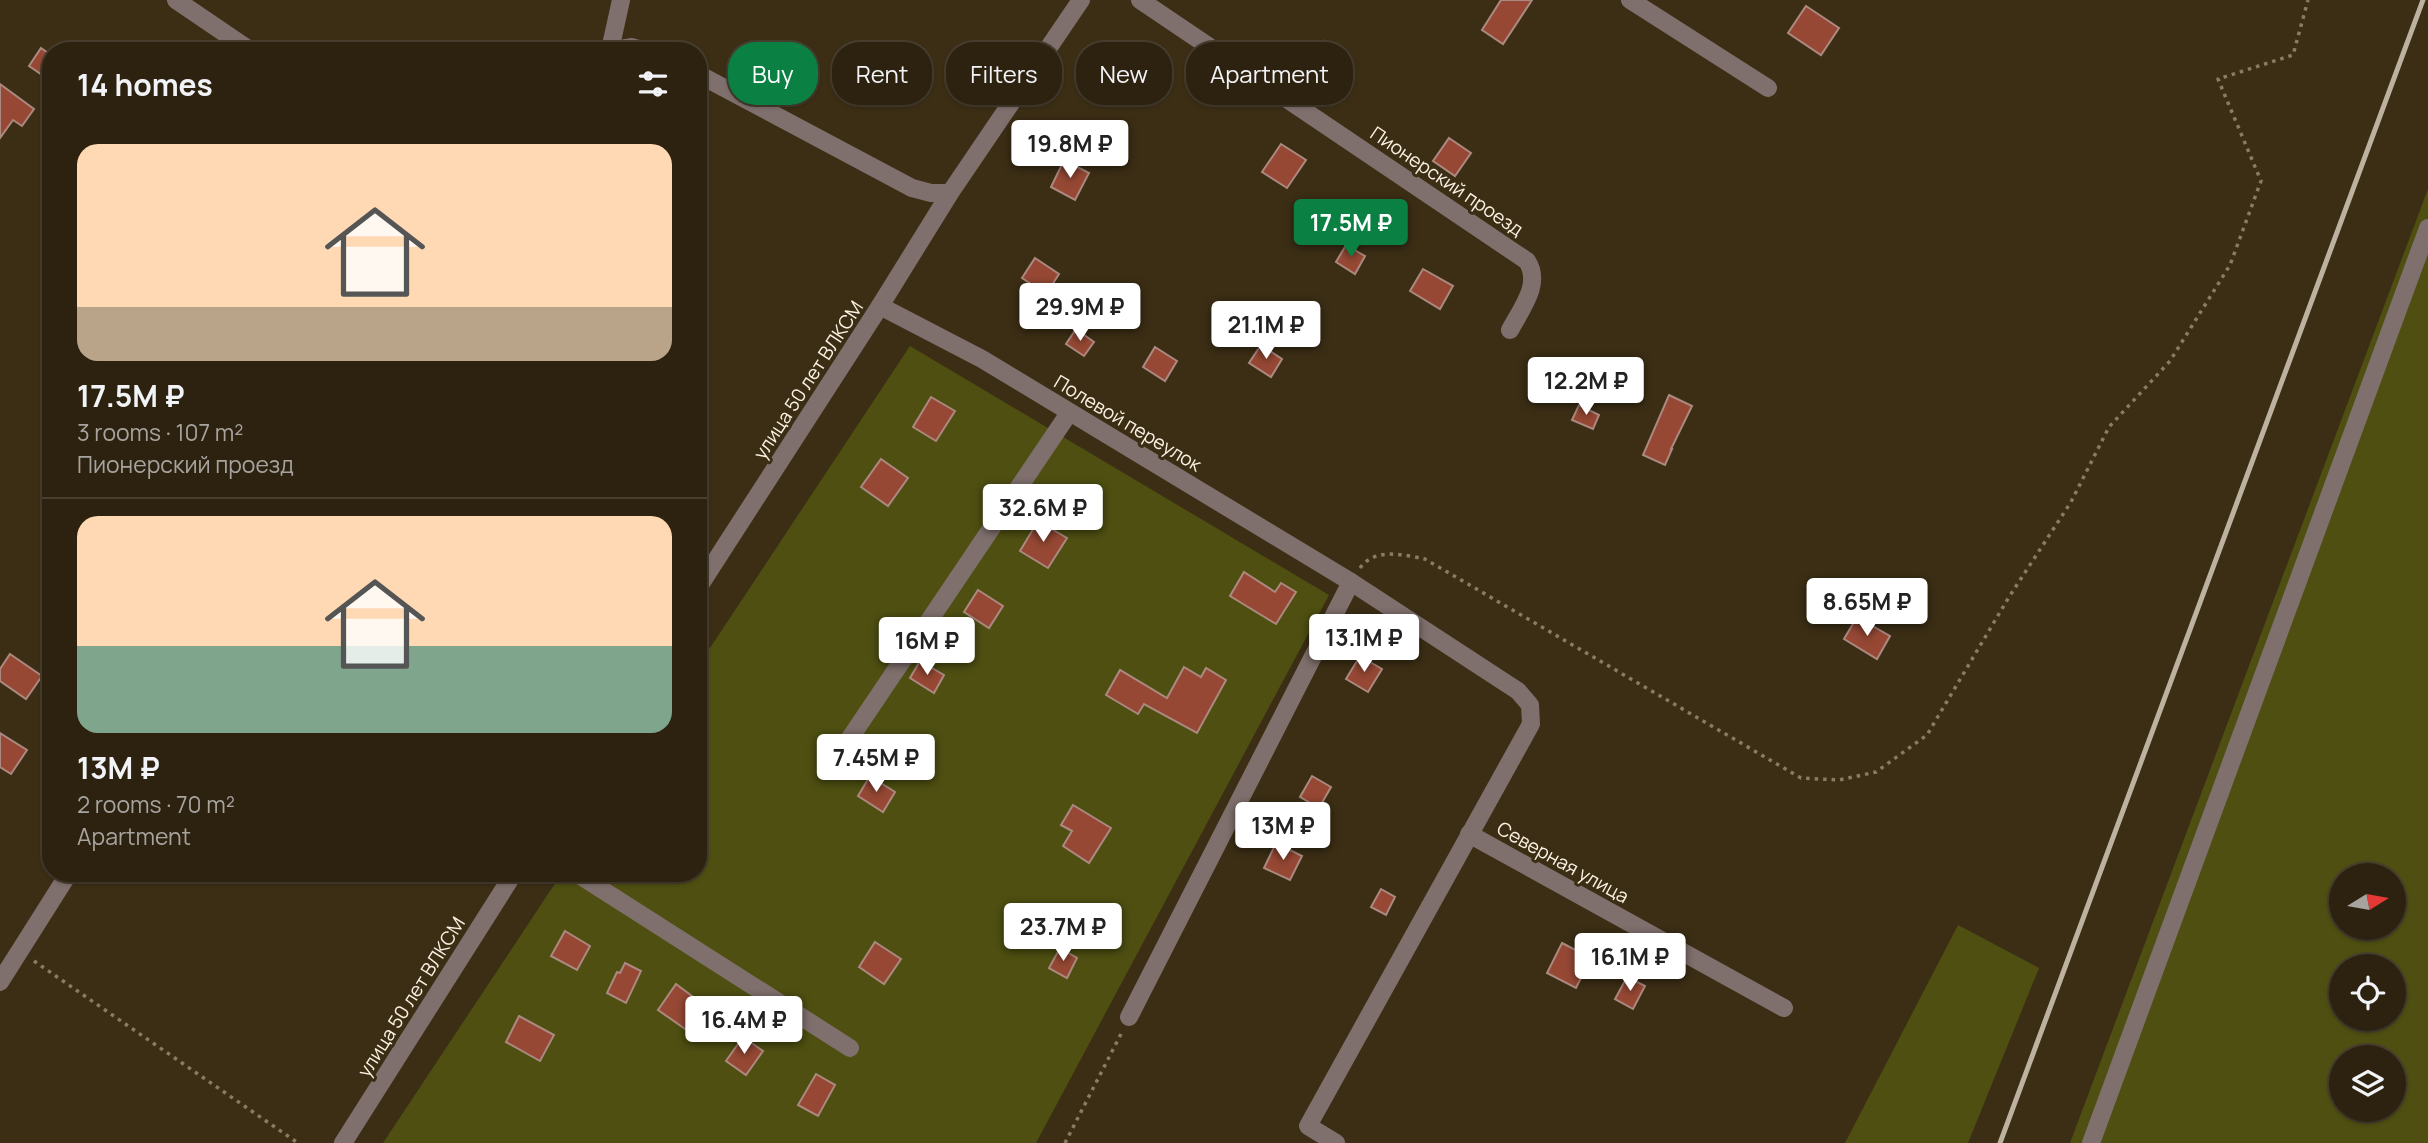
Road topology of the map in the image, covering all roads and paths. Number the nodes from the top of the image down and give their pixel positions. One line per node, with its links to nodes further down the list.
1 (176, 0): 7 (street)
2 (621, 0): 8 (street)
3 (1081, 0): 11 (street, улица 50 лет ВЛКСМ)
4 (1140, 0): 14 (street, Пионерский проезд)
5 (1630, 0): 10 (street)
6 (2308, 0): 17 (path)
7 (238, 42)
8 (611, 42)
9 (707, 79): 11 (street)
10 (1768, 88)
11 (950, 193): 13 (street, улица 50 лет ВЛКСМ)
12 (2428, 228): 32 (street)
13 (880, 306): 15 (street, Полевой переулок); 16 (street, улица 50 лет ВЛКСМ)
14 (1510, 330)
15 (1069, 413): 17 (street, Полевой переулок); 18 (street)
16 (707, 574)
17 (1351, 582): 19 (street, Северная улица); 26 (street)
18 (842, 750)
19 (1469, 834): 25 (street, Северная улица); 31 (street, Северная улица)
20 (63, 882): 23 (street)
21 (508, 882): 29 (street, улица 50 лет ВЛКСМ)
22 (590, 882): 27 (street)
23 (20, 951): 24 (street); 28 (path)
24 (0, 982)
25 (1784, 1008)
26 (1129, 1017): 30 (path)
27 (850, 1048)
28 (298, 1143)
29 (343, 1143)
30 (1065, 1143)
31 (1336, 1143)
32 (2091, 1143)

